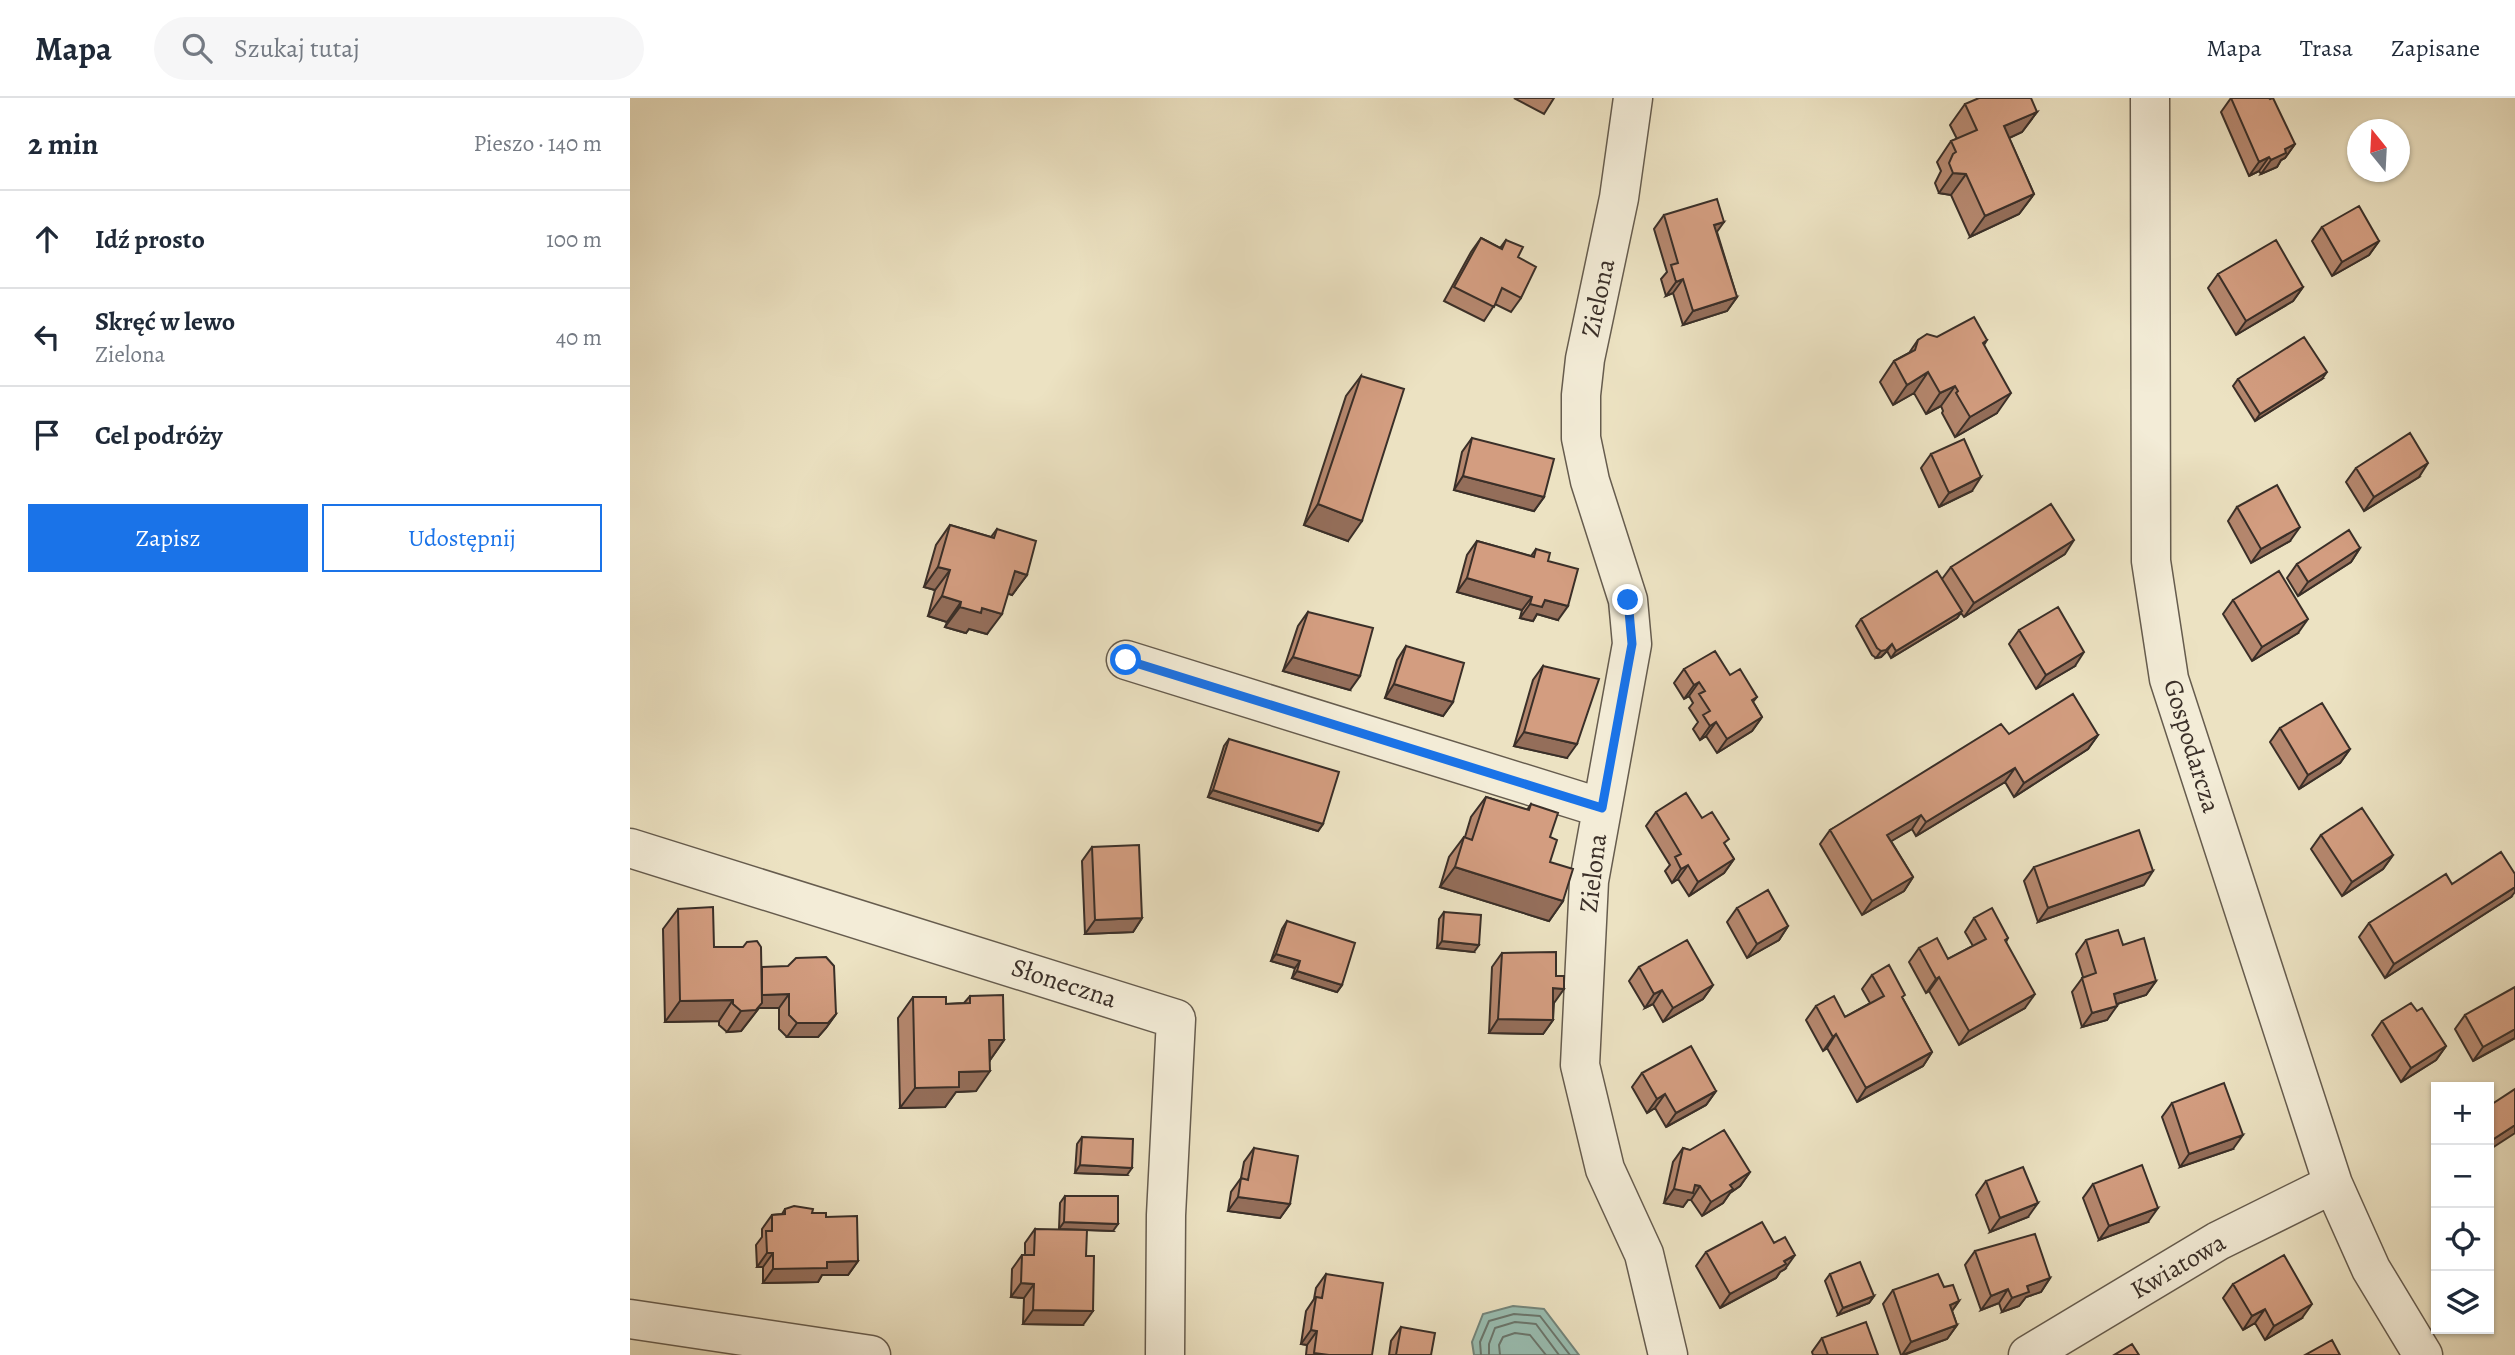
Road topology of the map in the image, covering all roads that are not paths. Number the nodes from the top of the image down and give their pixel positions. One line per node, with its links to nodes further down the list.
1 (1633, 98): 4 (street, Zielona)
2 (2150, 98): 6 (street, Gospodarcza)
3 (1126, 660): 4 (street)
4 (1602, 808): 10 (street, Zielona)
5 (630, 848): 9 (street, Słoneczna)
6 (2333, 1184): 11 (street, Kwiatowa); 12 (street, Gospodarcza)
7 (630, 1319): 8 (street)
8 (871, 1355)
9 (1165, 1355)
10 (1668, 1355)
11 (2028, 1355)
12 (2423, 1355)

